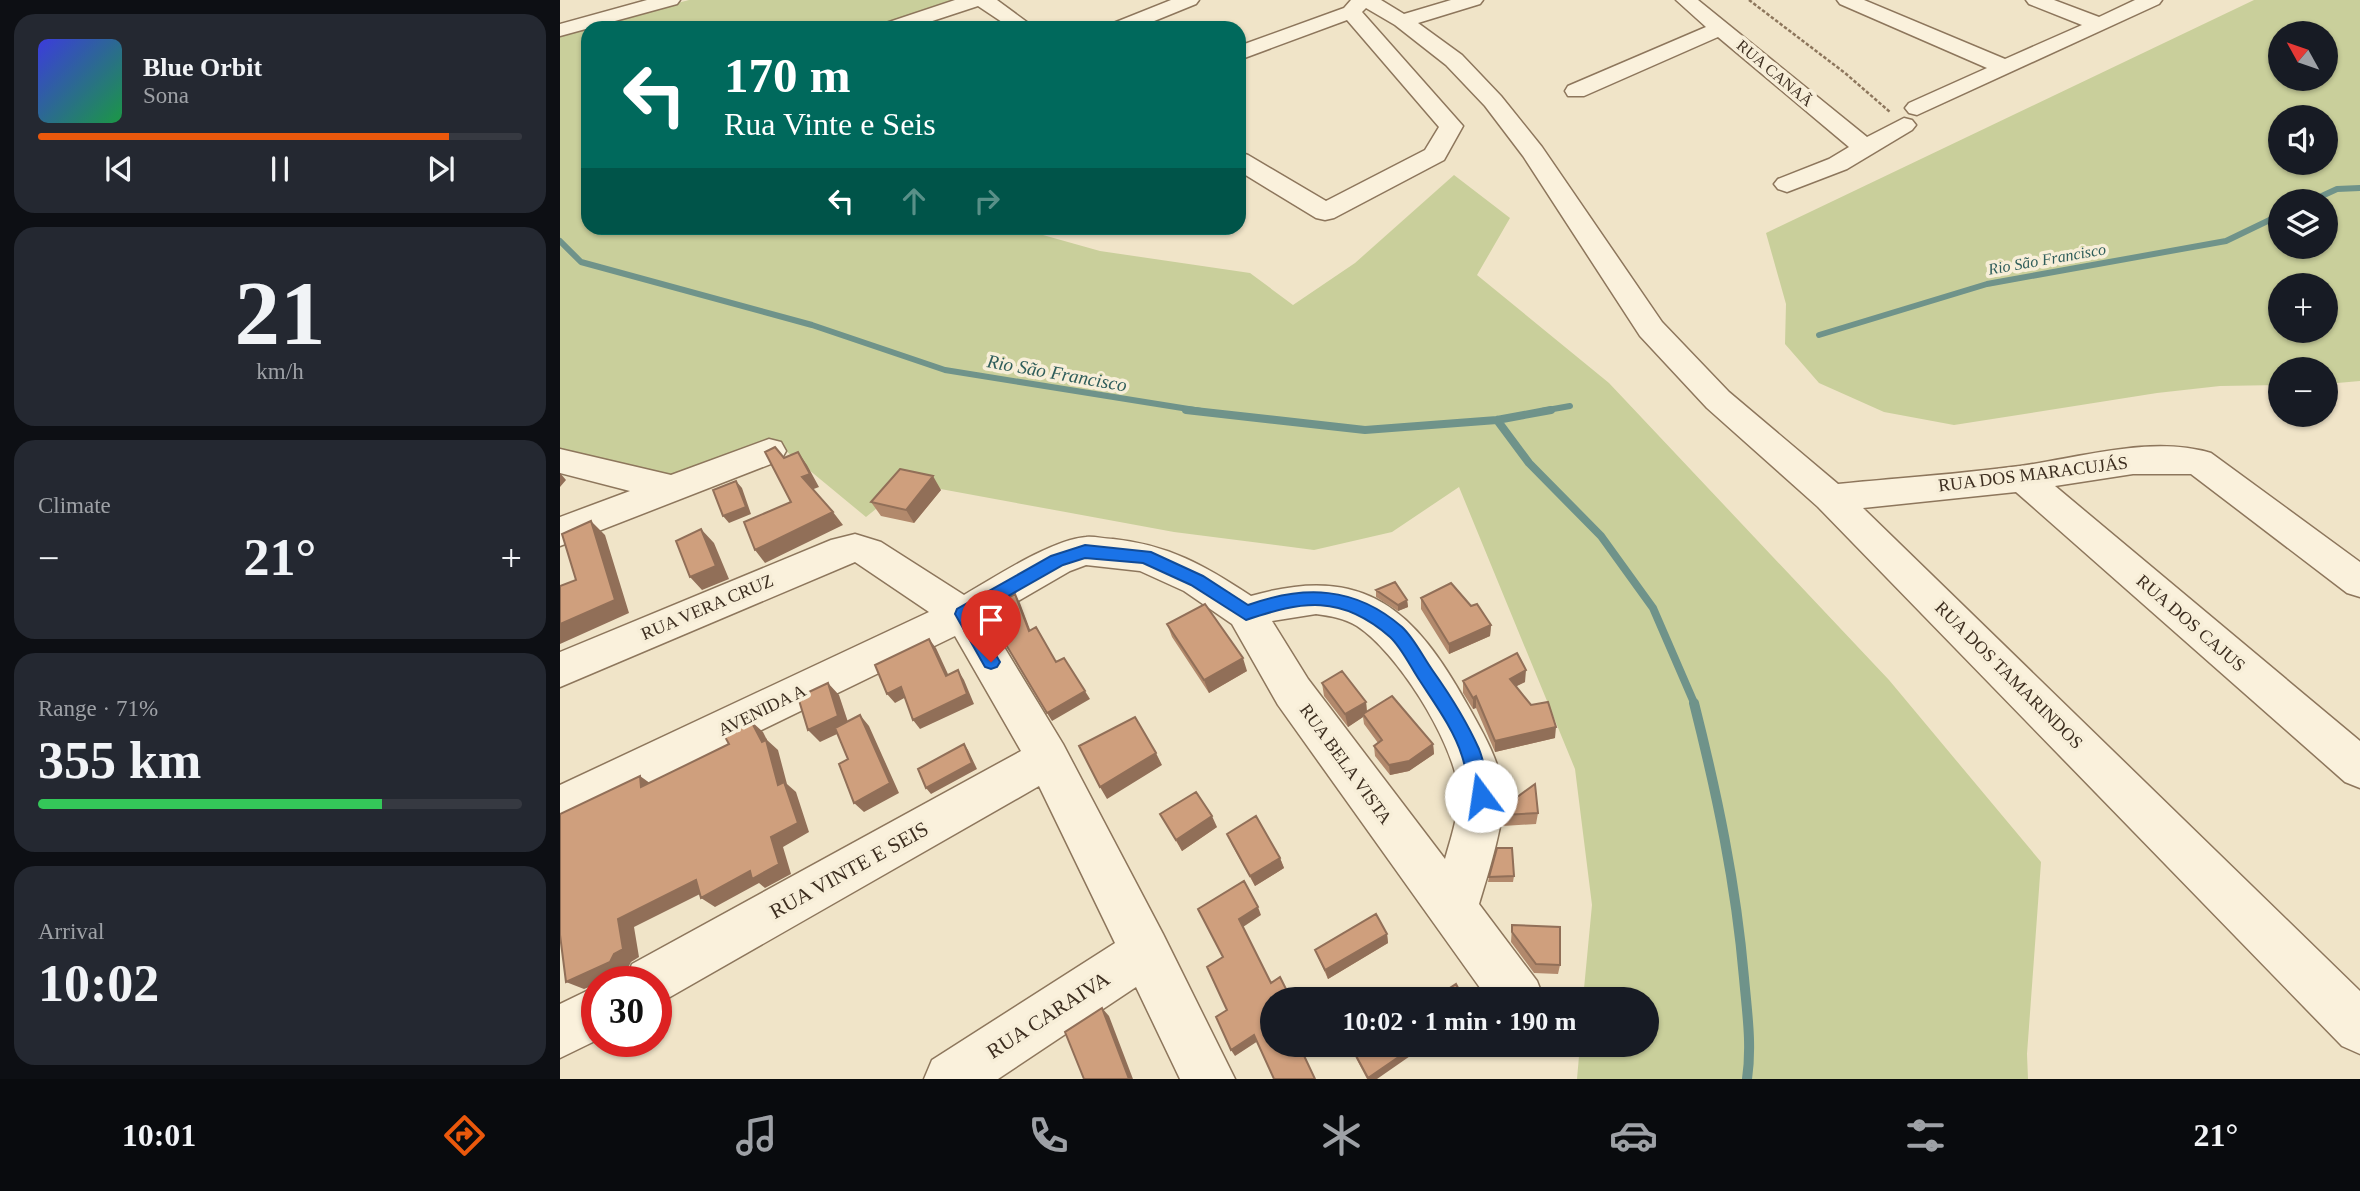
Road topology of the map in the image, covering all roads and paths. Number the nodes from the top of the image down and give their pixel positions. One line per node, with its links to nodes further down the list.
1 (670, 0): 12 (street)
2 (975, 0): 13 (street)
3 (1189, 0): 15 (street)
4 (1473, 0): 16 (street)
5 (1686, 0): 18 (street, RUA CANAÃ)
6 (1749, 0): 23 (path)
7 (1847, 0): 21 (street)
8 (2036, 0): 17 (street)
9 (2152, 0): 17 (street)
10 (1360, 4): 16 (street, RUA DOS TAMARINDOS); 20 (street); 25 (street)
11 (1000, 5): 14 (street)
12 (604, 8): 19 (street)
13 (911, 21)
14 (1017, 21)
15 (1136, 21)
16 (1402, 21): 31 (street, RUA DOS TAMARINDOS)
17 (2099, 24): 21 (street)
18 (1720, 28): 22 (street); 24 (street, RUA CANAÃ)
19 (560, 30)
20 (1246, 50)
21 (2004, 67): 23 (street)
22 (1576, 91)
23 (1910, 116): 24 (street)
24 (1864, 147): 26 (street)
25 (1246, 164)
26 (1787, 184)
27 (769, 451): 30 (street)
28 (560, 461): 30 (street)
29 (2023, 478): 31 (street, RUA DOS MARACUJÁS); 33 (street, RUA DOS MARACUJÁS); 38 (street, RUA DOS CAJUS)
30 (672, 488): 32 (street)
31 (1831, 498): 45 (street, RUA DOS TAMARINDOS)
32 (560, 532)
33 (2360, 582)
34 (1246, 613): 35 (street, RUA BELA VISTA); 40 (street, RUA BELA VISTA); 40 (street)
35 (963, 614): 36 (street, RUA VERA CRUZ); 37 (street); 39 (street, AVENIDA A)
36 (560, 670)
37 (1048, 758): 41 (street); 42 (street, RUA VINTE E SEIS)
38 (2360, 768)
39 (560, 807)
40 (1453, 910): 43 (street, RUA BELA VISTA)
41 (1146, 951): 47 (street, RUA CARAIVA); 48 (street)
42 (672, 970)
43 (1510, 987)
44 (581, 1021): 46 (street)
45 (2360, 1028)
46 (560, 1032)
47 (951, 1079)
48 (1208, 1079)

